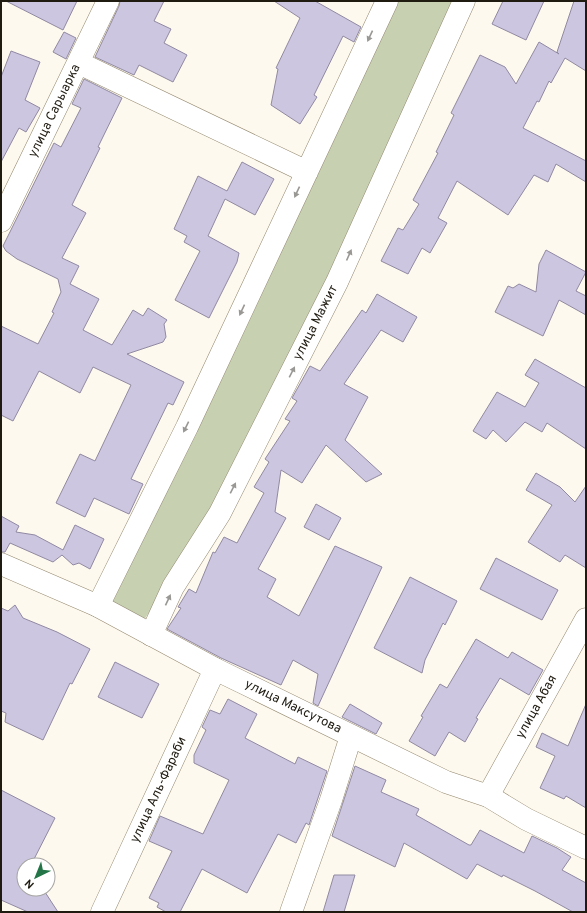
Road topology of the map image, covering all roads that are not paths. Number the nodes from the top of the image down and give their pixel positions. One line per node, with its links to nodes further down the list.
1 (108, 1): 4 (street, улица Сарыарка)
2 (387, 1): 5 (street, one-way to 5)
3 (464, 1): 10 (street, улица Мажит, one-way to 3)
4 (79, 63): 5 (street); 6 (street, улица Сарыарка)
5 (307, 172): 8 (street, one-way to 8)
6 (1, 221)
7 (1, 564): 8 (street, улица Максутова)
8 (98, 606): 10 (street, улица Максутова)
9 (586, 618): 13 (street, улица Абая)
10 (151, 635): 11 (street, улица Максутова)
11 (215, 669): 12 (street, улица Максутова); 15 (street, улица Аль-Фараби)
12 (351, 736): 13 (street, улица Максутова); 16 (street)
13 (488, 796): 14 (street, улица Максутова)
14 (586, 848)
15 (102, 912)
16 (291, 912)

